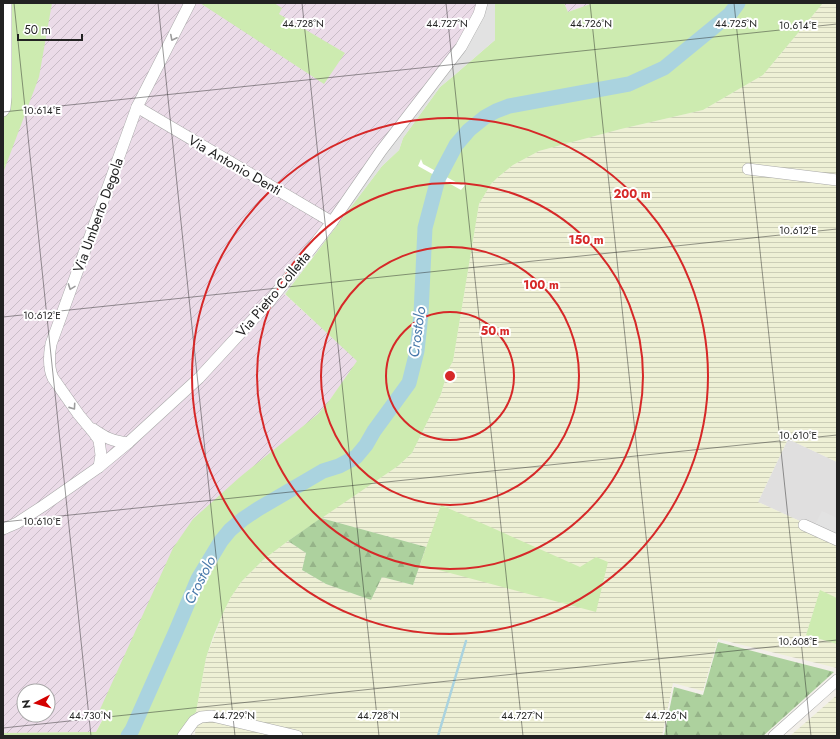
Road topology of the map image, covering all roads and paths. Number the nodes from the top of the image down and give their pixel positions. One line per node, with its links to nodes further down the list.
1 (6, 3): 5 (street)
2 (190, 3): 4 (street, Via Umberto Degola, one-way to 4)
3 (482, 3): 8 (street, Via Pietro Colletta)
4 (137, 107): 8 (street, Via Antonio Denti); 9 (street, Via Umberto Degola, one-way to 9)
5 (3, 111)
6 (748, 169): 7 (street)
7 (837, 180)
8 (332, 222): 10 (street, Via Pietro Colletta)
9 (88, 425): 10 (street, Via Umberto Degola); 11 (street, Via Umberto Degola)
10 (128, 443): 11 (street, Via Pietro Colletta)
11 (99, 467): 13 (street, Via Pietro Colletta)
12 (804, 525): 14 (street)
13 (3, 529)
14 (837, 540)
15 (837, 680): 18 (street)
16 (183, 736): 17 (street)
17 (297, 736)
18 (774, 736)

